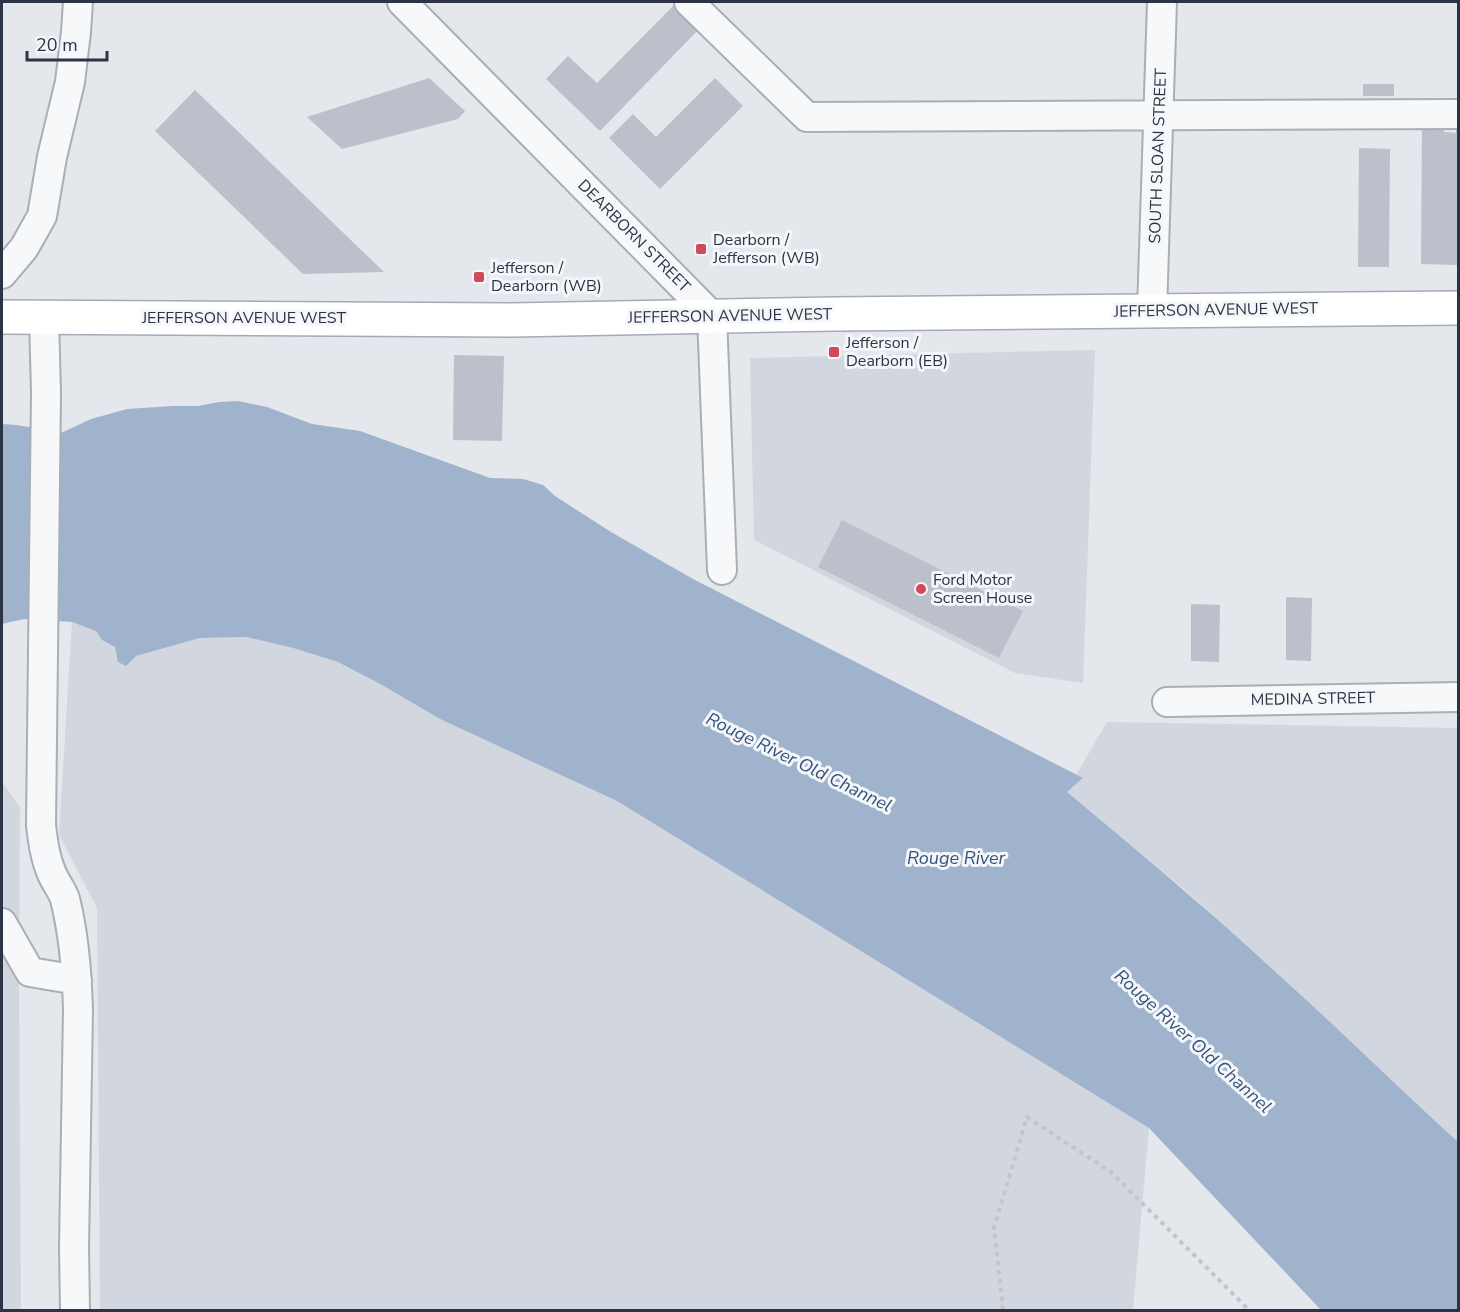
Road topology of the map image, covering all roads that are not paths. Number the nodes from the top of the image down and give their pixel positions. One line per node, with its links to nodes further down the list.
1 (78, 2): 7 (street)
2 (402, 2): 10 (street, DEARBORN STREET)
3 (689, 2): 6 (street)
4 (1162, 2): 6 (street, SOUTH SLOAN STREET)
5 (1458, 114): 6 (street)
6 (1159, 115): 9 (street, SOUTH SLOAN STREET)
7 (2, 274)
8 (1458, 308): 9 (main road, JEFFERSON AVENUE WEST)
9 (1152, 311): 10 (main road, JEFFERSON AVENUE WEST)
10 (712, 316): 12 (main road, JEFFERSON AVENUE WEST); 13 (street)
11 (2, 317): 12 (main road, JEFFERSON AVENUE WEST)
12 (44, 317): 19 (street)
13 (722, 570)
14 (1458, 697): 15 (street, MEDINA STREET)
15 (1167, 702)
16 (2, 923): 18 (street)
17 (2, 968): 18 (street)
18 (30, 972): 19 (street)
19 (77, 980): 20 (street)
20 (75, 1311)

